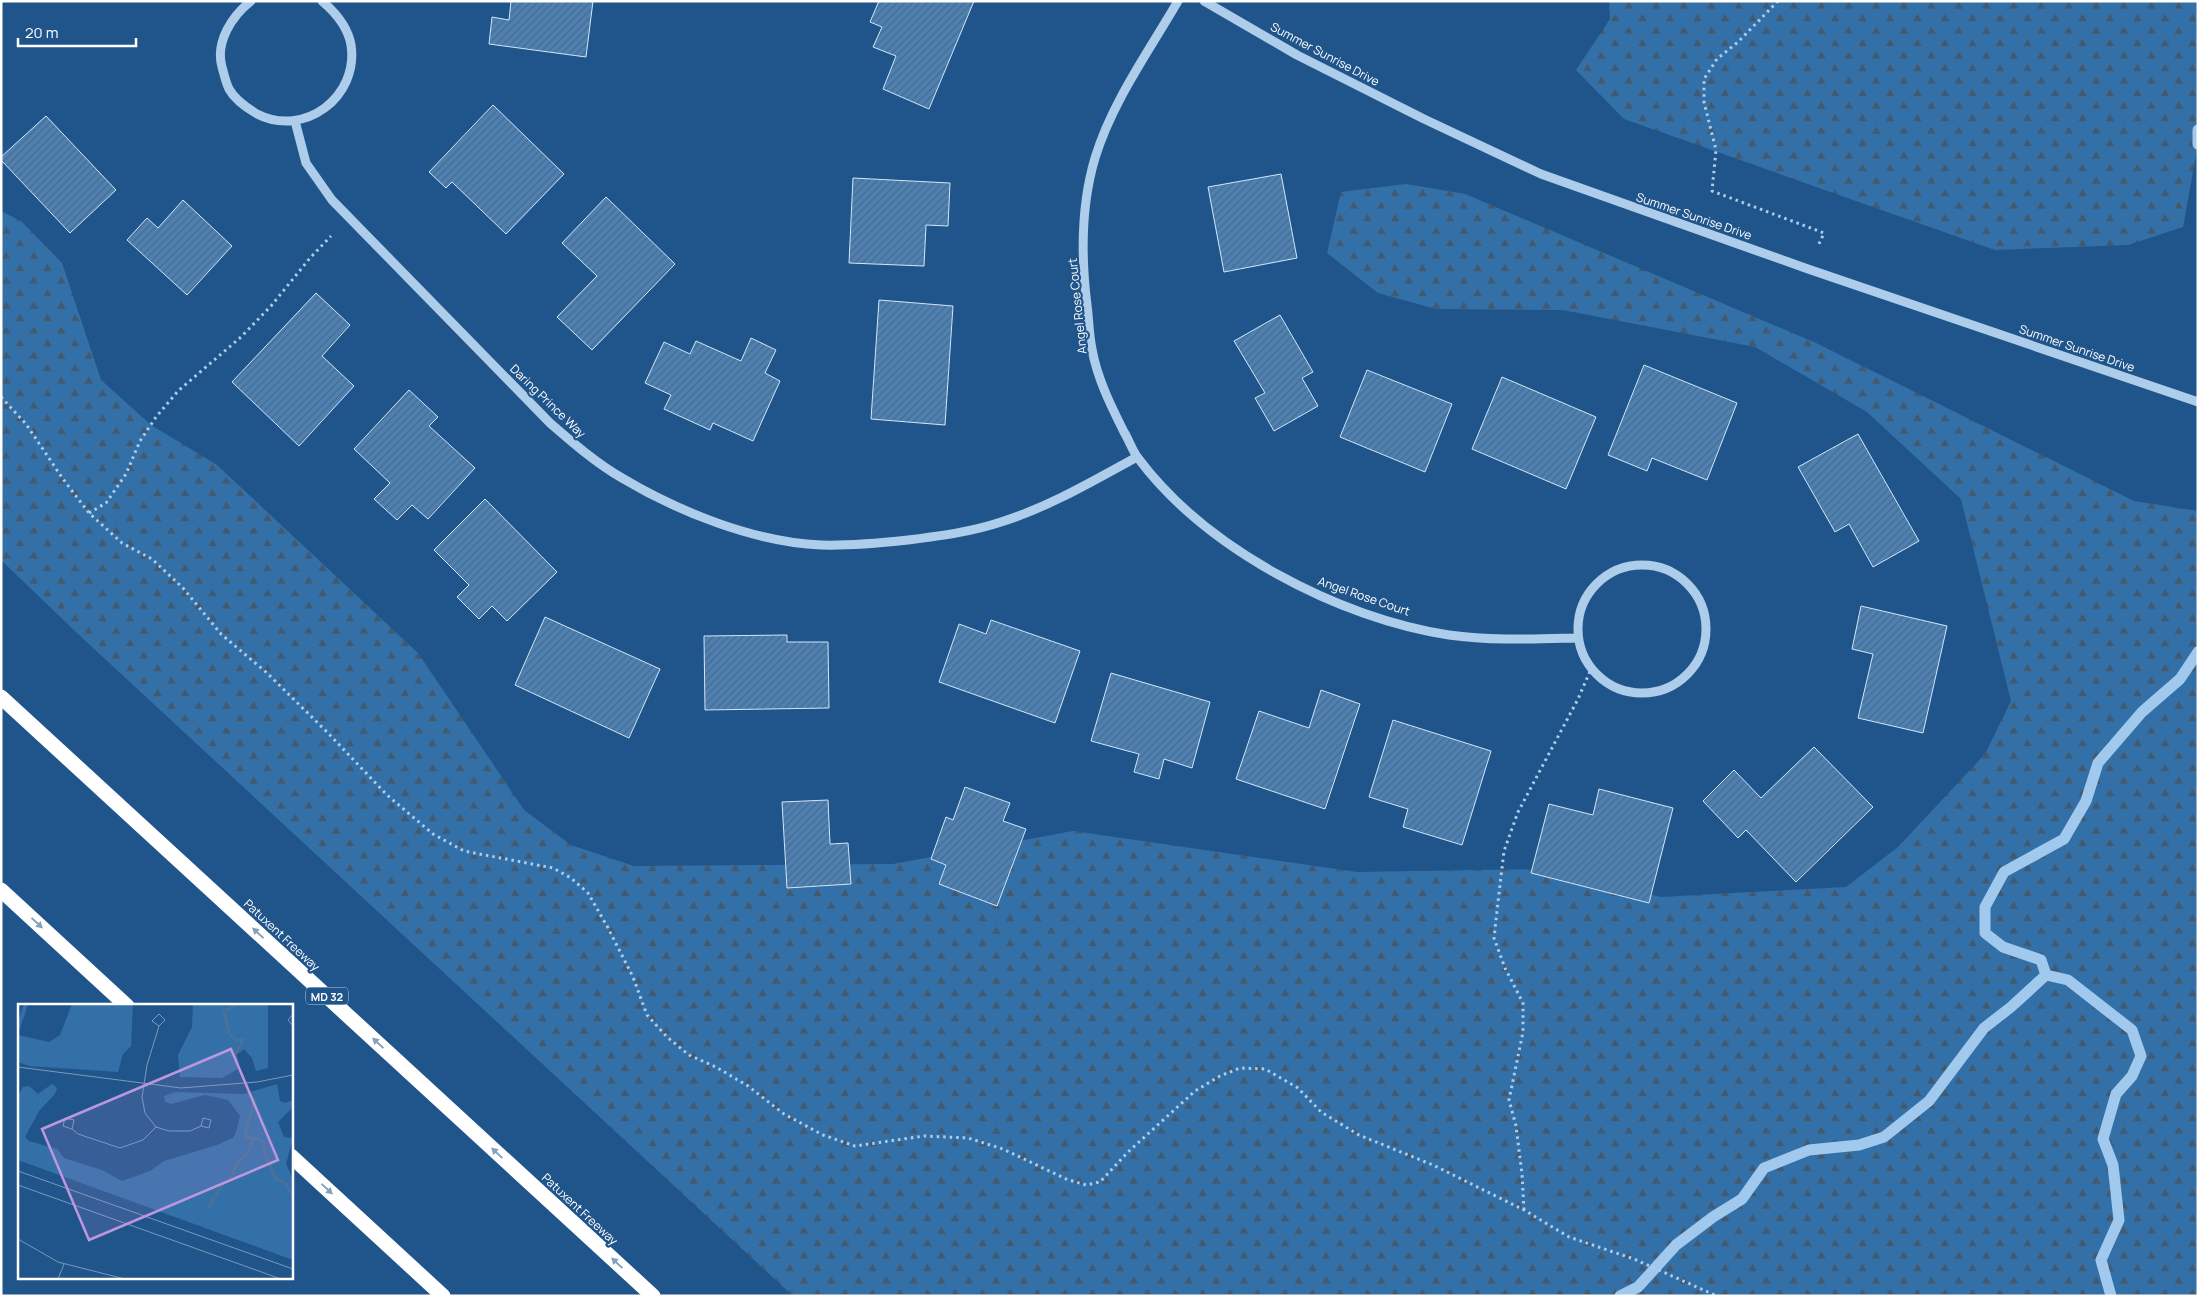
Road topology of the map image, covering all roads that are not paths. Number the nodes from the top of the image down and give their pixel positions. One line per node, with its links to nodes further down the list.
1 (251, 1): 5 (street)
2 (322, 1): 5 (street)
3 (1178, 1): 7 (street, Angel Rose Court)
4 (1204, 1): 6 (street, Summer Sunrise Drive)
5 (295, 121): 7 (street, Daring Prince Way)
6 (2198, 402)
7 (1137, 457): 8 (street, Angel Rose Court)
8 (1577, 638): 8 (street)
9 (1, 697): 14 (highway, Patuxent Freeway / MD 32, one-way to 9)
10 (1, 890): 11 (highway, one-way to 11)
11 (125, 1004)
12 (292, 1157): 13 (highway, one-way to 13)
13 (443, 1296)
14 (653, 1296)

